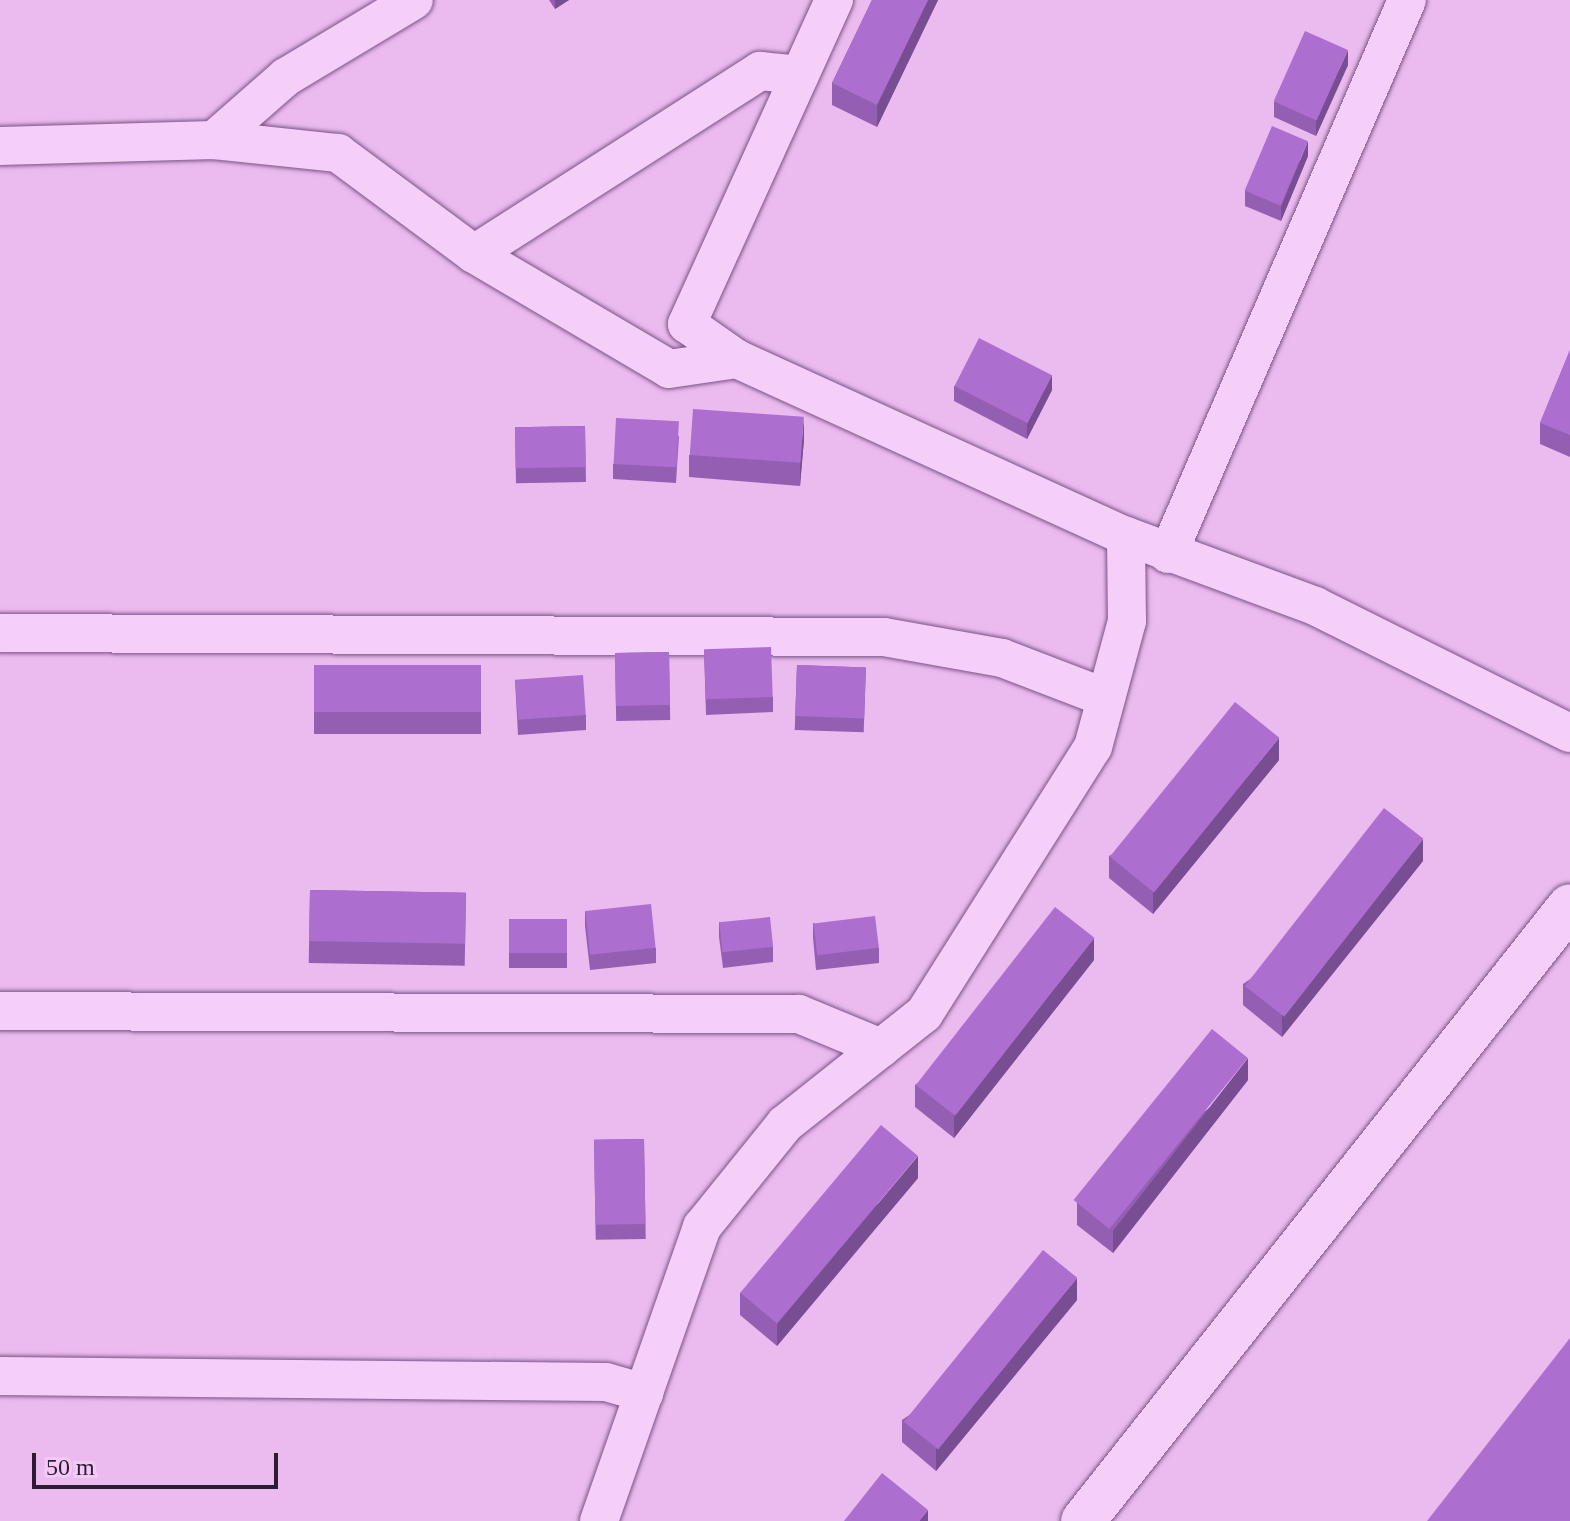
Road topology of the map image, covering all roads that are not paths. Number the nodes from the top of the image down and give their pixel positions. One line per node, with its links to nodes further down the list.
1 (414, 0): 5 (street)
2 (834, 0): 4 (street)
3 (1407, 0): 10 (street)
4 (800, 75): 7 (street); 8 (street)
5 (214, 140): 6 (street); 7 (street)
6 (0, 146)
7 (474, 254): 8 (street)
8 (737, 359): 9 (street)
9 (1126, 536): 10 (street); 12 (street)
10 (1168, 554): 13 (street)
11 (0, 633): 12 (street)
12 (1106, 698): 16 (street)
13 (1570, 733)
14 (1570, 906): 20 (street)
15 (0, 1011): 16 (street)
16 (881, 1048): 18 (street)
17 (0, 1376): 18 (street)
18 (644, 1393): 19 (street)
19 (599, 1521)
20 (1083, 1521)

